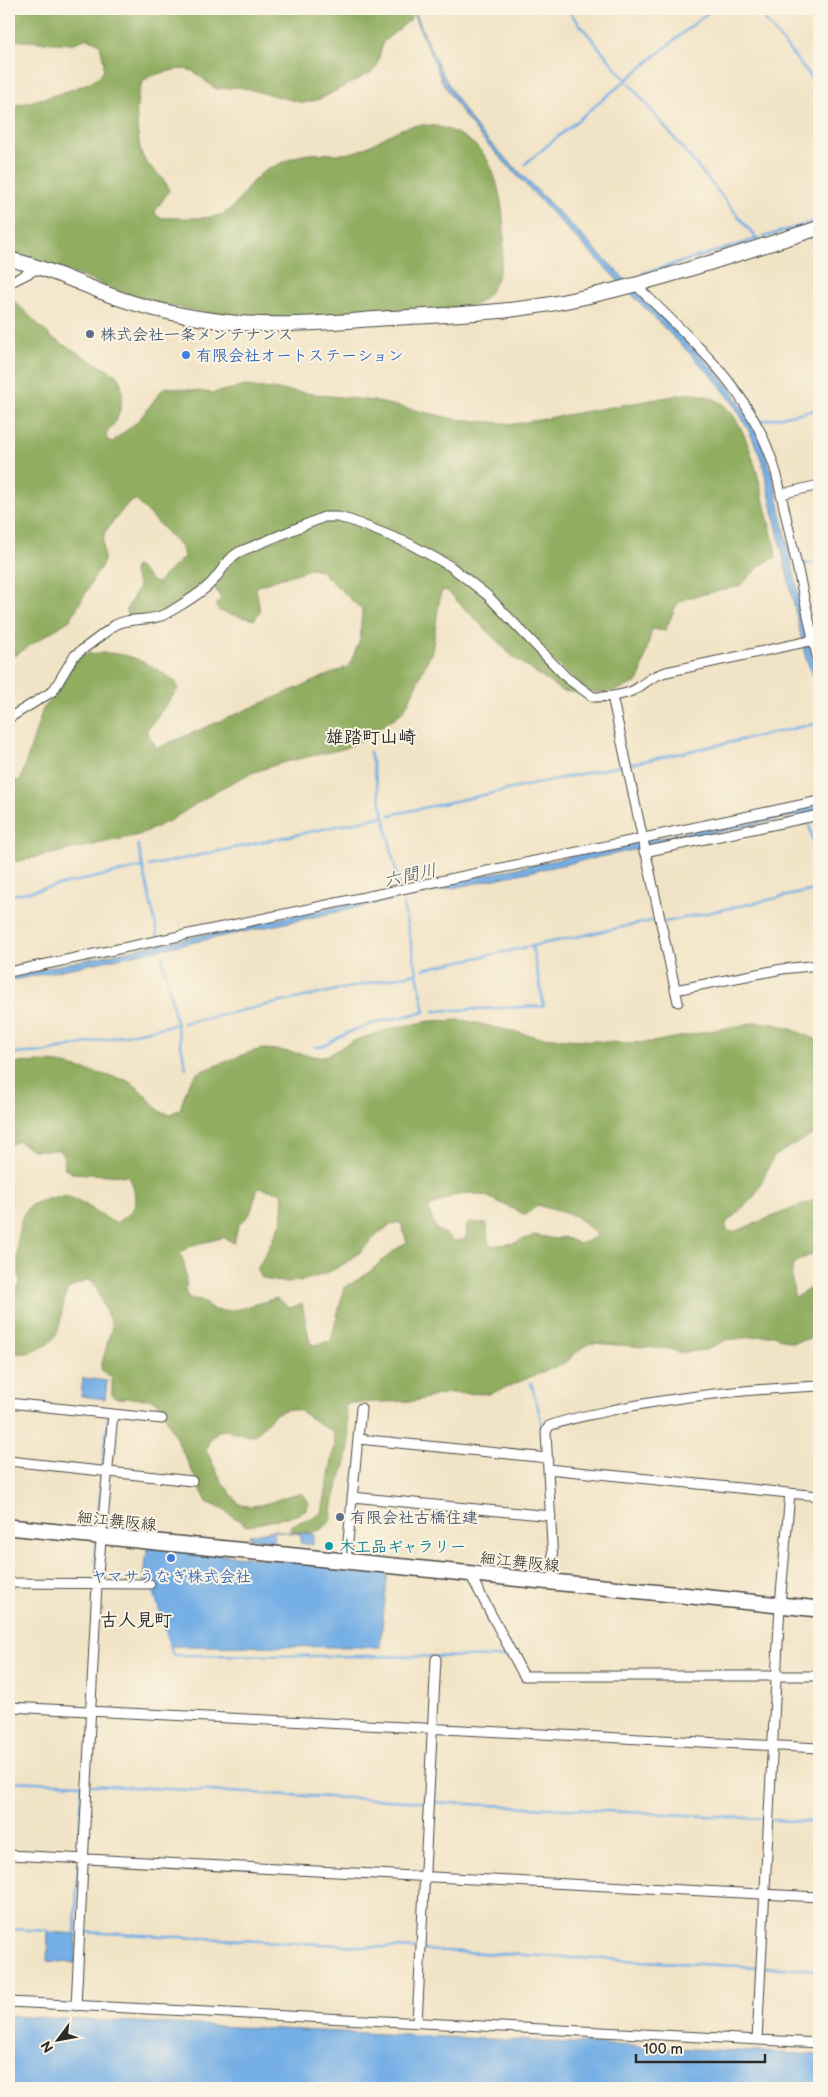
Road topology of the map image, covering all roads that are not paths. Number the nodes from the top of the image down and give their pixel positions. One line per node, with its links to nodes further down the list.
1 (819, 228): 5 (street)
2 (9, 259): 3 (street)
3 (41, 267): 4 (street); 5 (street)
4 (9, 283)
5 (630, 286): 7 (street)
6 (819, 486): 7 (street)
7 (781, 494): 8 (street)
8 (811, 641): 9 (street); 10 (street)
9 (819, 665)
10 (612, 696): 11 (street); 14 (street)
11 (9, 718)
12 (819, 801): 14 (street)
13 (819, 815): 14 (street)
14 (645, 846): 16 (street); 17 (street)
15 (819, 965): 17 (street)
16 (9, 972)
17 (675, 990): 18 (street)
18 (678, 1002)
19 (819, 1386): 25 (street)
20 (9, 1403): 22 (street)
21 (361, 1408): 24 (street)
22 (113, 1414): 23 (street); 28 (street)
23 (162, 1419)
24 (358, 1439): 25 (street); 32 (street)
25 (548, 1458): 27 (street)
26 (9, 1461): 28 (street)
27 (548, 1469): 30 (street); 33 (street)
28 (107, 1472): 29 (street); 35 (street)
29 (192, 1481)
30 (790, 1493): 31 (street); 42 (street)
31 (819, 1496)
32 (352, 1497): 33 (street); 36 (street)
33 (551, 1516): 38 (street)
34 (9, 1527): 35 (main road, 細江舞阪線)
35 (101, 1536): 36 (main road, 細江舞阪線); 40 (street)
36 (346, 1561): 37 (main road, 細江舞阪線)
37 (473, 1574): 38 (main road, 細江舞阪線); 45 (street)
38 (554, 1582): 42 (main road, 細江舞阪線)
39 (9, 1583): 40 (street)
40 (97, 1584): 41 (street); 48 (street)
41 (150, 1584)
42 (780, 1605): 43 (main road, 細江舞阪線); 45 (street)
43 (819, 1609)
44 (436, 1659): 49 (street)
45 (776, 1676): 46 (street); 50 (street)
46 (819, 1676)
47 (9, 1707): 48 (street)
48 (91, 1711): 49 (street); 53 (street)
49 (432, 1728): 50 (street); 54 (street)
50 (772, 1746): 51 (street); 55 (street)
51 (819, 1748)
52 (9, 1855): 53 (street)
53 (84, 1859): 54 (street); 58 (street)
54 (424, 1876): 55 (street); 59 (street)
55 (765, 1894): 56 (street); 60 (street)
56 (819, 1897)
57 (9, 2002): 58 (street)
58 (76, 2006): 59 (street)
59 (417, 2023): 60 (street)
60 (757, 2040): 61 (street)
61 (819, 2043)

